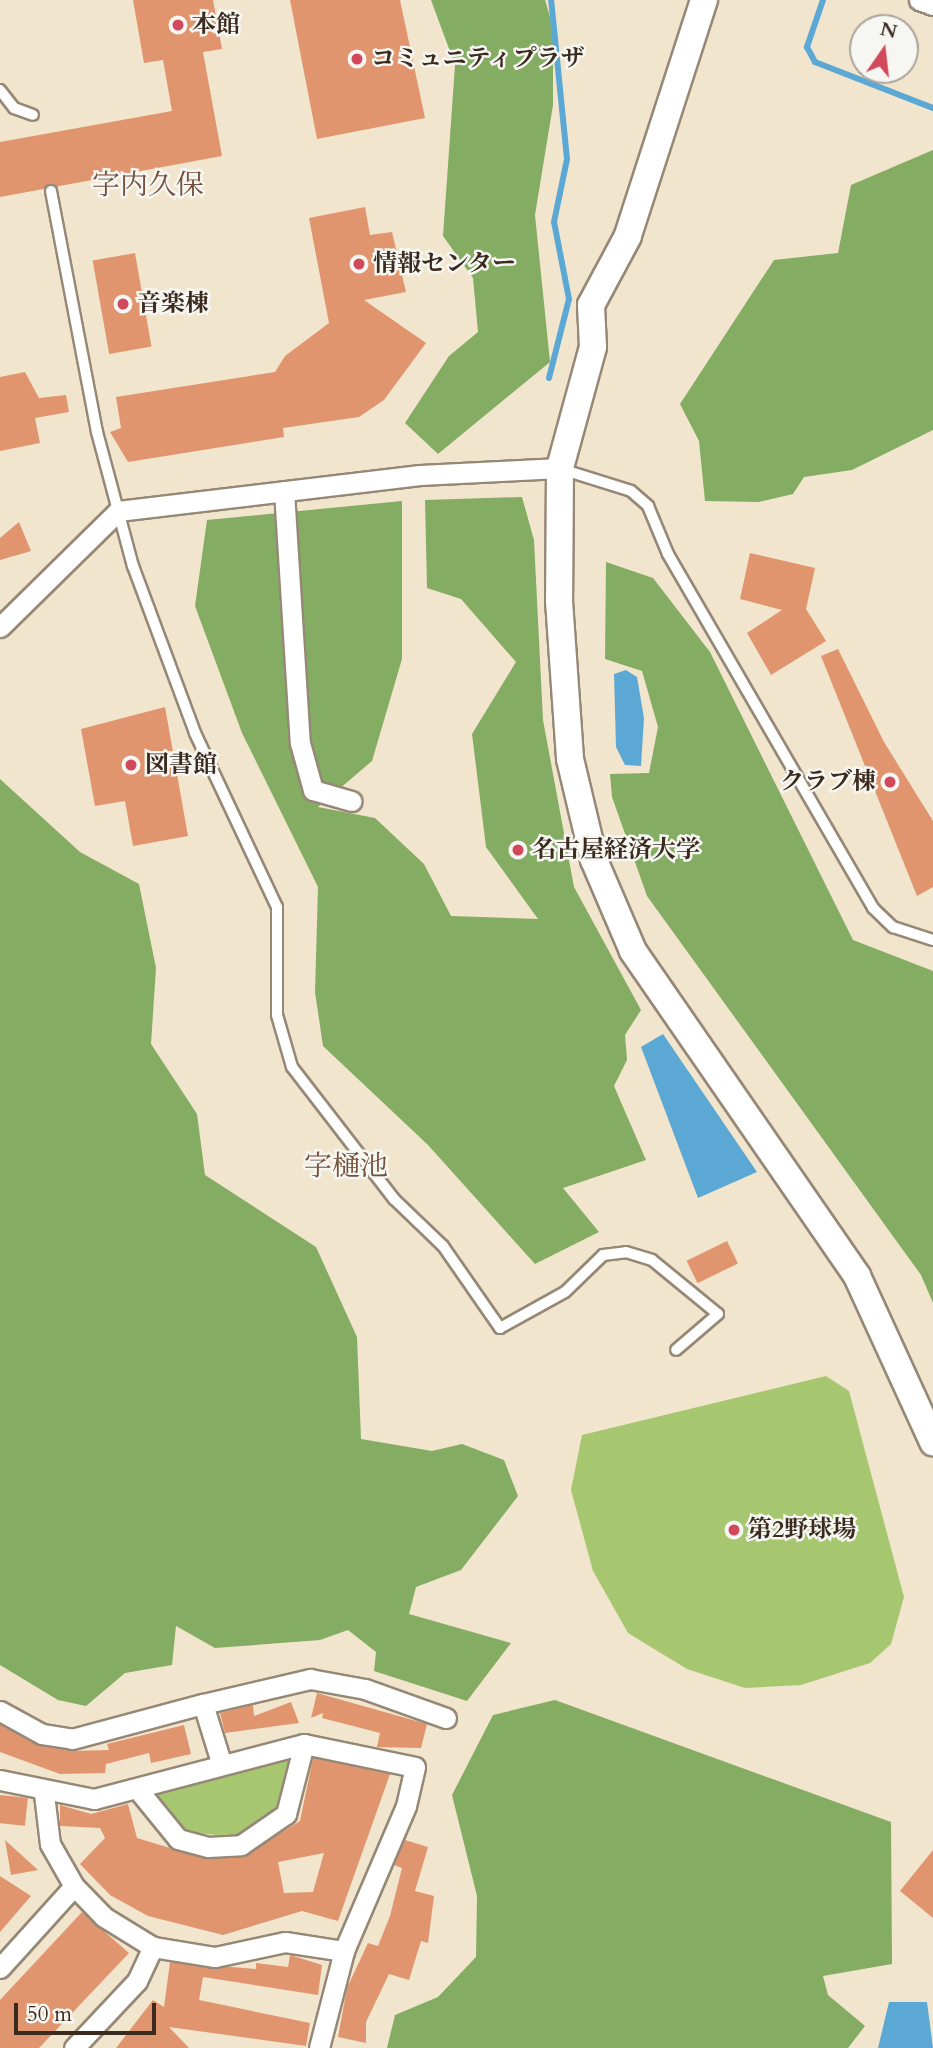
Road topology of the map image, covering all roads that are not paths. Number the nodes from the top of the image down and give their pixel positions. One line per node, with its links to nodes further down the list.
1 (704, 0): 7 (street)
2 (919, 0): 3 (street)
3 (933, 5)
4 (0, 90): 5 (lane)
5 (33, 115)
6 (51, 191): 9 (lane)
7 (560, 468): 8 (street); 12 (lane); 14 (street)
8 (284, 491): 9 (street); 11 (street)
9 (118, 510): 10 (street); 13 (lane)
10 (0, 627)
11 (351, 801)
12 (933, 940)
13 (676, 1350)
14 (933, 1442)
15 (203, 1704): 16 (street); 17 (street); 19 (street)
16 (0, 1711)
17 (446, 1718)
18 (304, 1744): 19 (street); 21 (street); 25 (street)
19 (221, 1762): 21 (street)
20 (0, 1780): 22 (street)
21 (139, 1791): 22 (street)
22 (44, 1794): 23 (street)
23 (74, 1886): 24 (street); 26 (street)
24 (153, 1947): 25 (street); 27 (street)
25 (344, 1951): 28 (street)
26 (0, 1968)
27 (74, 2048)
28 (318, 2048)

